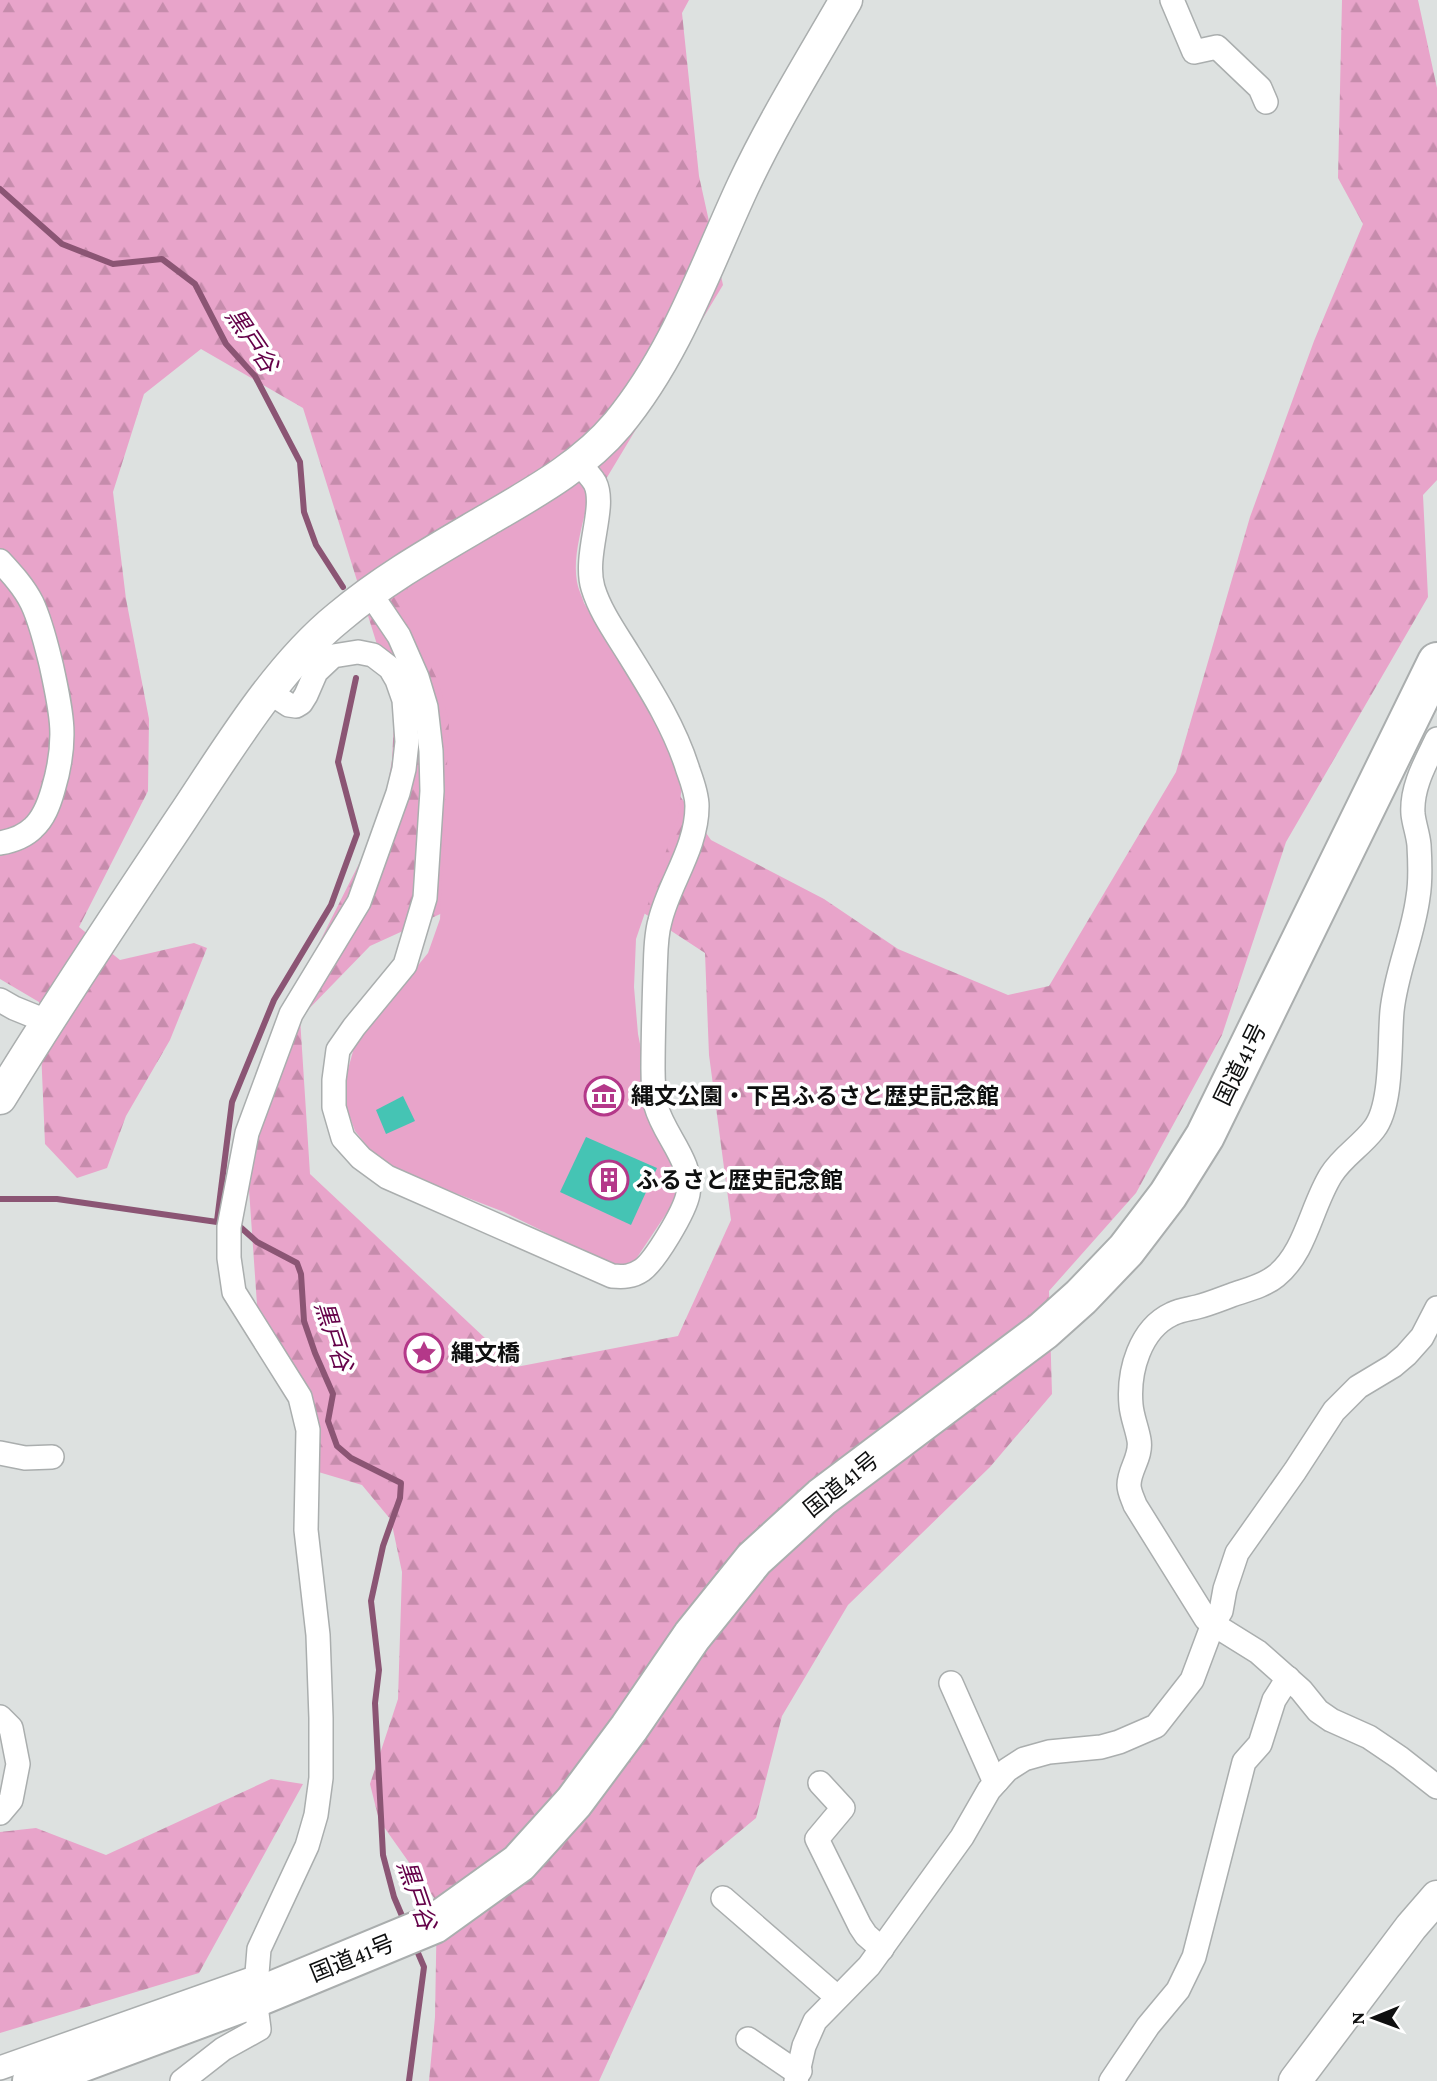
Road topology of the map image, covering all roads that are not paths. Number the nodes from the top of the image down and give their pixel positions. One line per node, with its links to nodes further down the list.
1 (846, 0): 4 (street)
2 (1172, 0): 3 (street)
3 (1266, 102)
4 (578, 463): 6 (street); 6 (street)
5 (0, 561): 10 (street)
6 (370, 593): 8 (street)
7 (1437, 662): 28 (highway, 国道41号)
8 (270, 692): 12 (street); 28 (street)
9 (1437, 739): 17 (street)
10 (0, 843)
11 (0, 1000): 12 (street)
12 (46, 1021): 13 (street)
13 (0, 1098)
14 (1437, 1308): 17 (street)
15 (0, 1453): 16 (street)
16 (52, 1457)
17 (1213, 1624): 18 (street); 21 (street)
18 (1288, 1678): 23 (street); 35 (street)
19 (951, 1683): 21 (street)
20 (0, 1717): 24 (street)
21 (997, 1782): 27 (street)
22 (820, 1783): 27 (street)
23 (1437, 1787)
24 (0, 1813)
25 (1437, 1896): 36 (street)
26 (723, 1898): 29 (street)
27 (882, 1949): 29 (street)
28 (256, 1987): 31 (street); 33 (highway, 国道41号); 34 (street)
29 (837, 1997): 32 (street)
30 (748, 2039): 32 (street)
31 (0, 2068)
32 (798, 2076)
33 (32, 2081)
34 (183, 2081)
35 (1111, 2081)
36 (1295, 2081)

